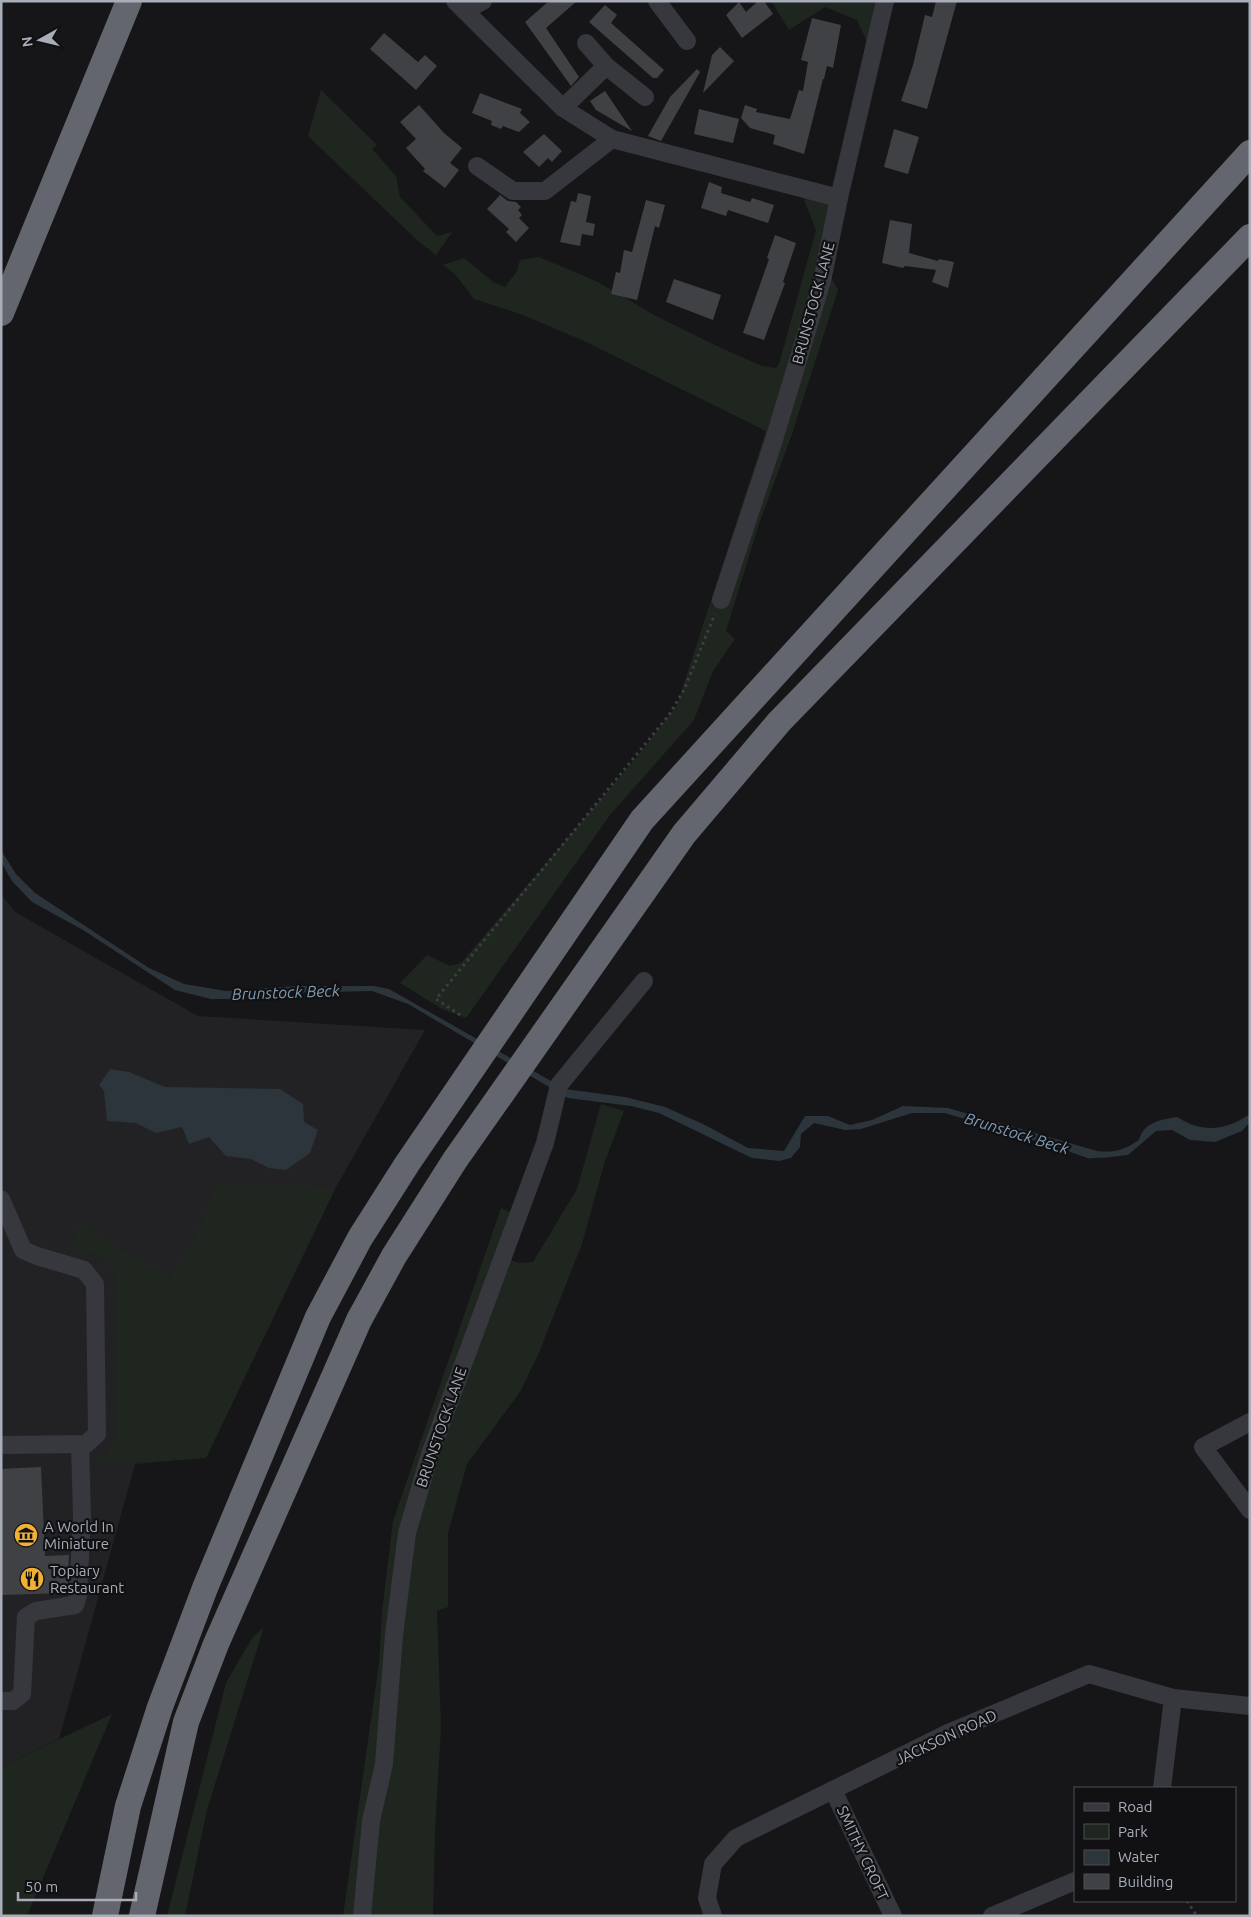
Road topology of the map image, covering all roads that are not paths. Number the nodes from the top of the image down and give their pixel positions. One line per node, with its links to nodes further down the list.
1 (129, 1): 16 (highway)
2 (483, 1): 5 (street)
3 (657, 1): 6 (street)
4 (884, 1): 14 (street, BRUNSTOCK LANE)
5 (458, 4): 10 (street)
6 (687, 41)
7 (586, 43): 8 (street)
8 (606, 66): 9 (street); 10 (street)
9 (645, 97)
10 (563, 108): 11 (street)
11 (612, 139): 13 (street); 14 (street)
12 (1250, 154): 30 (highway)
13 (477, 166)
14 (839, 198): 17 (street, BRUNSTOCK LANE)
15 (1250, 238): 31 (highway)
16 (1, 312)
17 (721, 600)
18 (644, 981): 32 (street, BRUNSTOCK LANE)
19 (1, 1199): 21 (street)
20 (1250, 1422): 23 (street)
21 (80, 1444): 22 (street); 25 (street)
22 (1, 1445)
23 (1250, 1510)
24 (1173, 1698): 26 (street, JACKSON ROAD); 27 (street); 28 (street, JACKSON ROAD)
25 (1, 1701)
26 (1250, 1706)
27 (1162, 1787)
28 (833, 1790): 33 (street, JACKSON ROAD); 34 (street, SMITHY CROFT)
29 (1074, 1881): 35 (street)
30 (104, 1916)
31 (142, 1916)
32 (362, 1916)
33 (713, 1916)
34 (893, 1916)
35 (992, 1916)

